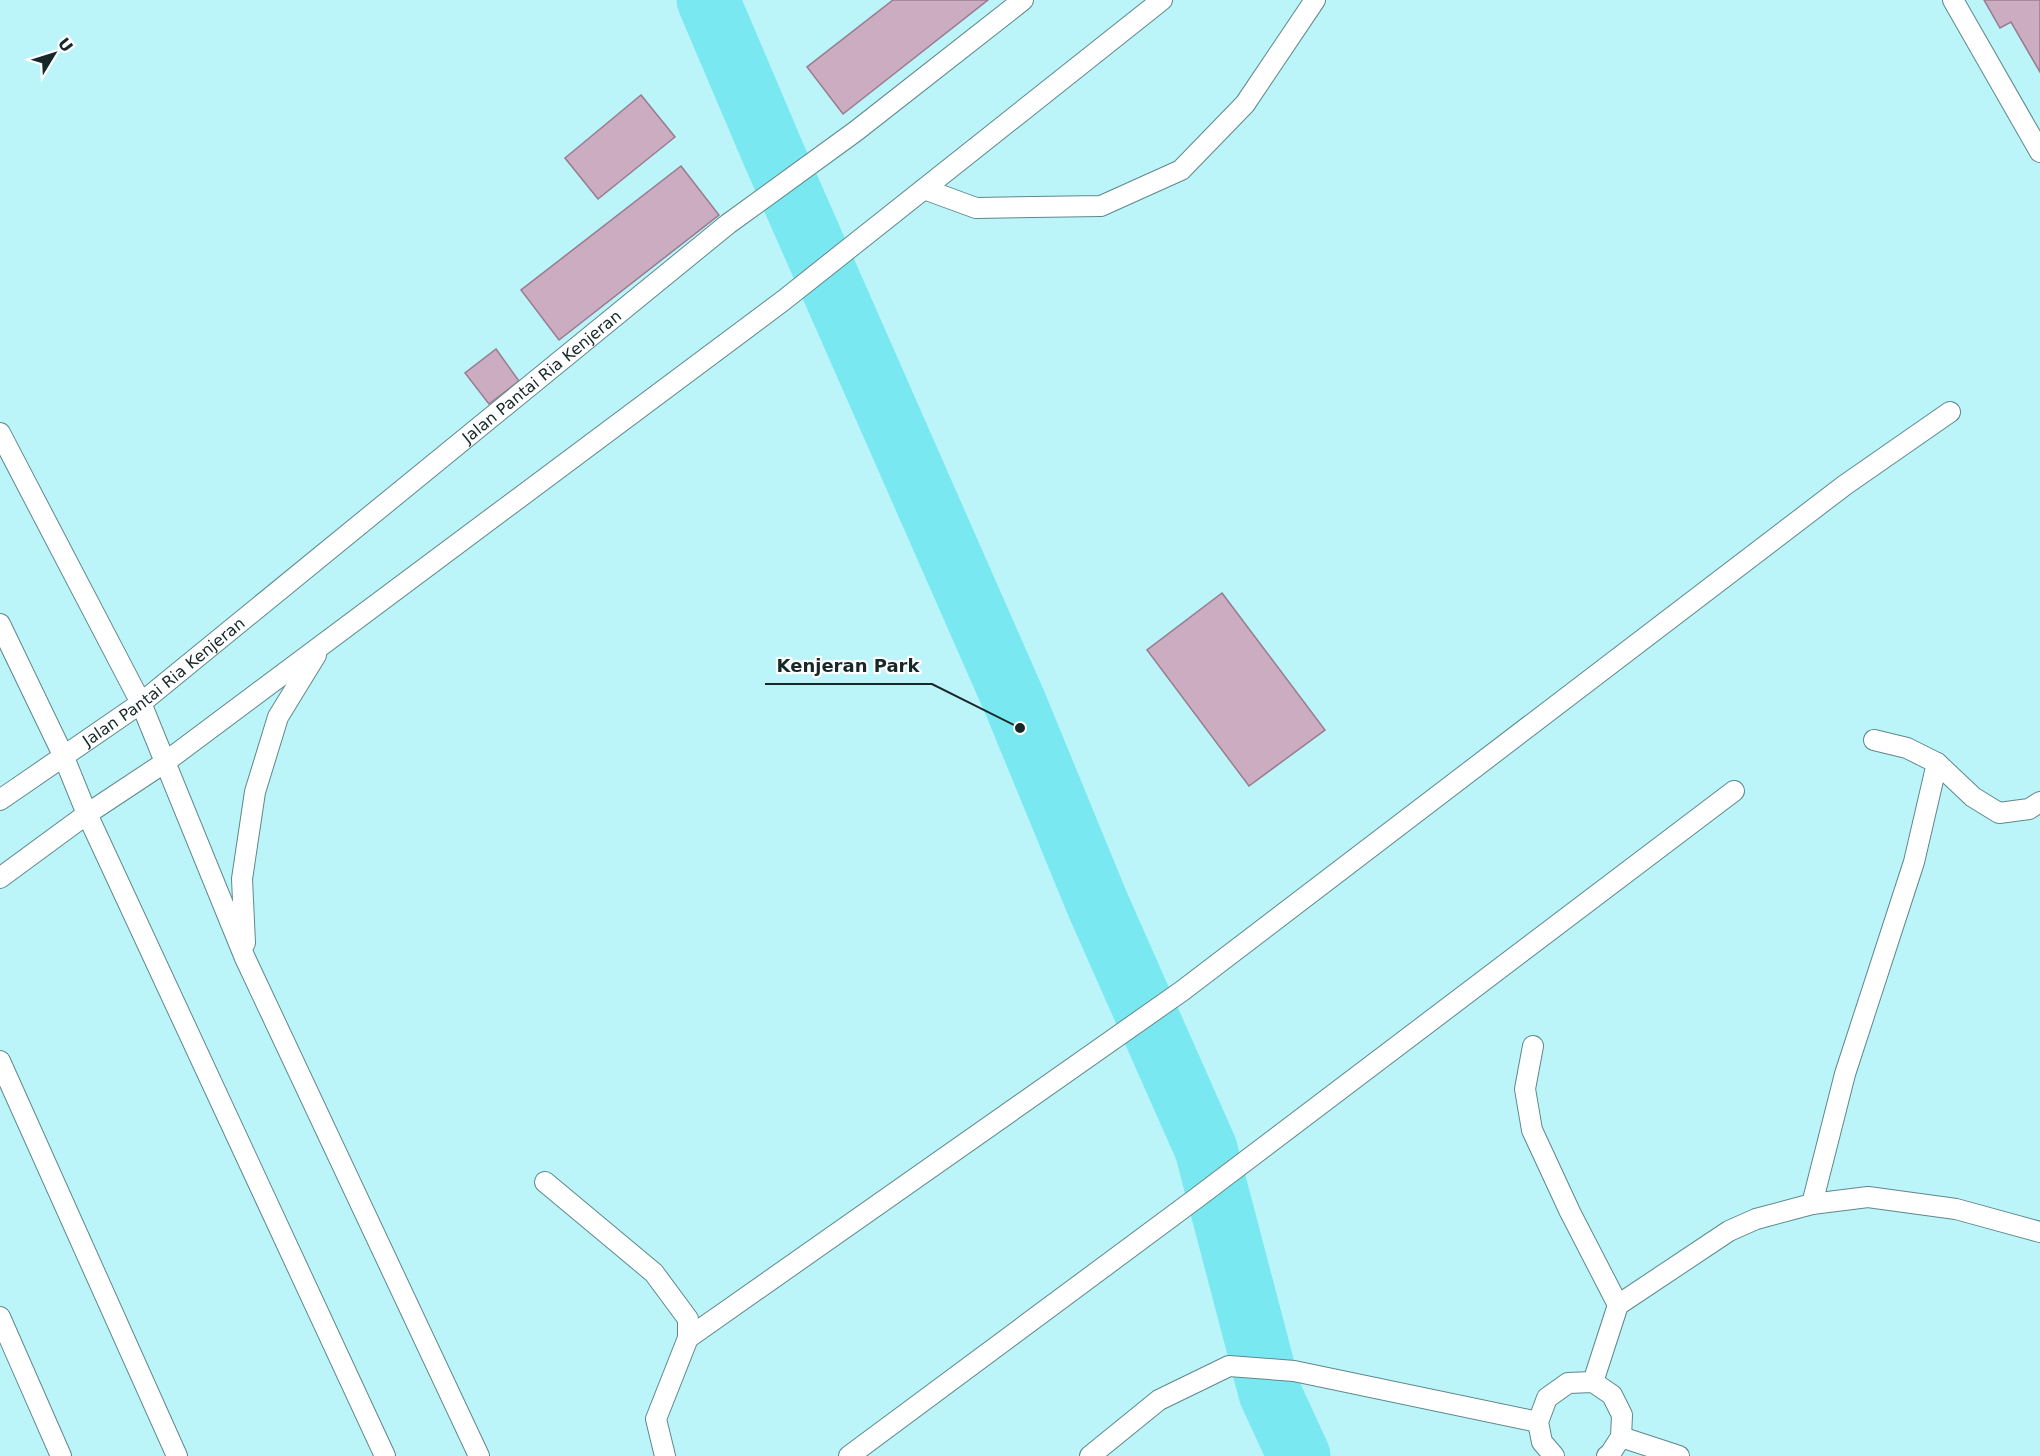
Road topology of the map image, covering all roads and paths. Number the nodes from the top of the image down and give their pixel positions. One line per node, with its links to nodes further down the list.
1 (1023, 0): 11 (lane, Jalan Pantai Ria Kenjeran)
2 (1161, 0): 6 (lane)
3 (1315, 0): 6 (lane)
4 (1953, 0): 5 (lane)
5 (2040, 152)
6 (924, 189): 10 (lane)
7 (1950, 412): 29 (lane)
8 (2, 443): 11 (lane)
9 (0, 624): 13 (lane)
10 (322, 645): 14 (lane); 21 (lane)
11 (141, 703): 13 (lane, Jalan Pantai Ria Kenjeran); 14 (lane)
12 (1874, 740): 15 (lane)
13 (63, 755): 17 (lane, Jalan Pantai Ria Kenjeran); 19 (lane)
14 (164, 764): 19 (lane); 21 (lane)
15 (1937, 764): 18 (lane); 25 (lane)
16 (1734, 791): 33 (lane)
17 (0, 800)
18 (2040, 802)
19 (87, 814): 20 (lane); 36 (lane)
20 (0, 878)
21 (245, 958): 37 (lane)
22 (1533, 1047): 27 (lane)
23 (0, 1061): 35 (lane)
24 (546, 1182): 29 (lane)
25 (1812, 1204): 26 (lane); 27 (lane)
26 (2040, 1232)
27 (1618, 1305): 30 (lane)
28 (0, 1317): 34 (lane)
29 (688, 1338): 38 (lane)
30 (1593, 1382): 31 (lane); 32 (lane)
31 (1538, 1422): 40 (lane); 41 (lane)
32 (1621, 1437): 42 (lane); 43 (lane)
33 (875, 1447): 39 (lane)
34 (61, 1456)
35 (177, 1456)
36 (385, 1456)
37 (479, 1456)
38 (665, 1456)
39 (849, 1456)
40 (1090, 1456)
41 (1554, 1456)
42 (1607, 1456)
43 (1679, 1456)

